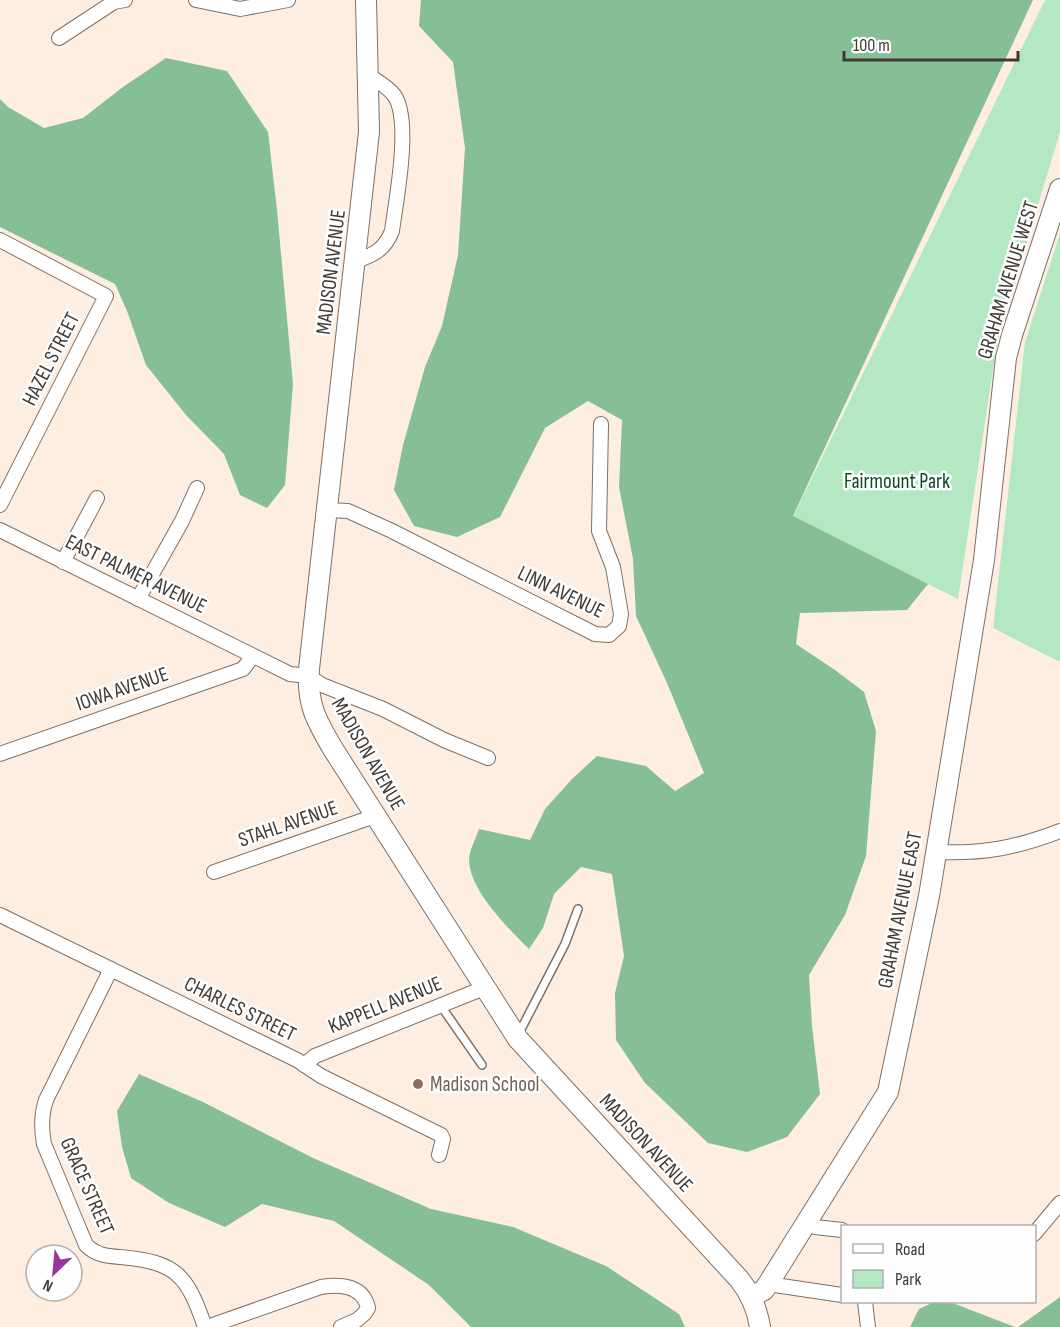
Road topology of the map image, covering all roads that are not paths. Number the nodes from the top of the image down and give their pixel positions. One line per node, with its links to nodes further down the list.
1 (125, 0): 5 (street)
2 (196, 0): 3 (street)
3 (288, 0)
4 (366, 0): 6 (main road, MADISON AVENUE)
5 (59, 38)
6 (368, 75): 9 (main road, MADISON AVENUE); 9 (street)
7 (1060, 189): 12 (main road, GRAHAM AVENUE WEST)
8 (0, 240): 14 (street, HAZEL STREET)
9 (356, 261): 15 (main road, MADISON AVENUE)
10 (601, 424): 15 (street, LINN AVENUE)
11 (197, 488): 18 (street)
12 (992, 491): 25 (main road, GRAHAM AVENUE EAST)
13 (97, 498): 17 (street)
14 (0, 505)
15 (328, 510): 20 (main road, MADISON AVENUE)
16 (0, 530): 17 (street, EAST PALMER AVENUE)
17 (63, 562): 18 (street, EAST PALMER AVENUE)
18 (138, 599): 19 (street, EAST PALMER AVENUE)
19 (253, 656): 20 (street, EAST PALMER AVENUE); 21 (street, IOWA AVENUE)
20 (308, 676): 22 (street, EAST PALMER AVENUE); 23 (main road, MADISON AVENUE)
21 (0, 754)
22 (488, 758)
23 (375, 816): 26 (street, STAHL AVENUE); 30 (main road, MADISON AVENUE)
24 (1060, 831): 25 (street)
25 (936, 852): 37 (main road, GRAHAM AVENUE EAST)
26 (214, 872)
27 (578, 909): 32 (lane)
28 (0, 915): 29 (street, CHARLES STREET)
29 (111, 969): 33 (street, CHARLES STREET); 45 (street, GRACE STREET)
30 (484, 988): 31 (street, KAPPELL AVENUE); 32 (main road, MADISON AVENUE)
31 (441, 1006): 33 (street, KAPPELL AVENUE); 34 (lane)
32 (517, 1037): 40 (main road, MADISON AVENUE)
33 (304, 1065): 35 (street, CHARLES STREET)
34 (482, 1065)
35 (439, 1155)
36 (1060, 1203): 39 (street)
37 (807, 1223): 38 (street); 41 (main road, GRAHAM AVENUE EAST)
38 (841, 1230)
39 (1036, 1233)
40 (739, 1279): 41 (main road); 43 (main road, MADISON AVENUE)
41 (768, 1284): 42 (street); 43 (main road, GRAHAM AVENUE EAST)
42 (841, 1295)
43 (751, 1297): 47 (main road, MADISON AVENUE)
44 (865, 1303): 48 (street)
45 (206, 1327): 46 (street)
46 (341, 1327)
47 (760, 1327)
48 (868, 1327)

